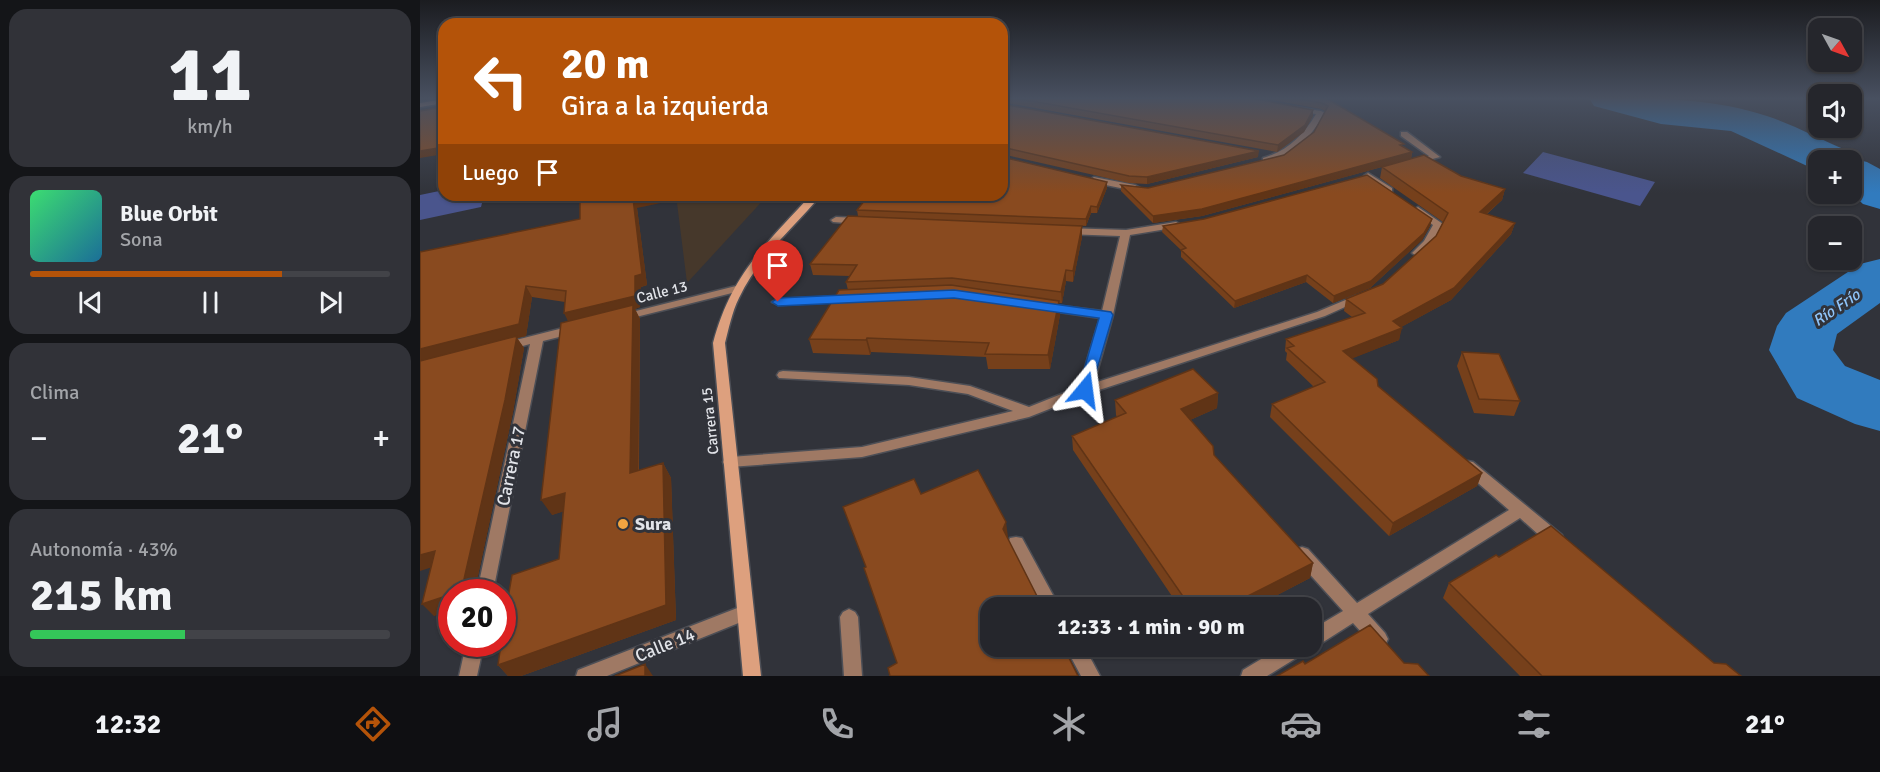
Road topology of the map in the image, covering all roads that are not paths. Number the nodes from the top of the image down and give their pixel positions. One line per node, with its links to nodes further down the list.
1 (1312, 130): 3 (street)
2 (1404, 134): 4 (street)
3 (1258, 157)
4 (1402, 166)
5 (1368, 175): 14 (street)
6 (1084, 177): 7 (street)
7 (1147, 189)
8 (811, 201): 15 (street, Carrera 15)
9 (836, 220): 10 (street)
10 (871, 221)
11 (1192, 222): 13 (street)
12 (1056, 230): 13 (street)
13 (1126, 233): 20 (street)
14 (1405, 264)
15 (736, 289): 21 (street, Calle 13); 29 (street, Carrera 15)
16 (1375, 292): 26 (street)
17 (860, 298): 18 (street)
18 (778, 302)
19 (1036, 305): 20 (street)
20 (1107, 315): 26 (street)
21 (614, 320)
22 (592, 325): 23 (street)
23 (537, 339): 24 (street); 34 (street, Carrera 17)
24 (495, 350)
25 (783, 375): 27 (street)
26 (1085, 390): 27 (street)
27 (1029, 412): 29 (street)
28 (1460, 459): 30 (street)
29 (730, 462): 36 (street, Carrera 15)
30 (1521, 510): 33 (street); 37 (street)
31 (1016, 543): 35 (street)
32 (1292, 543): 37 (street)
33 (1565, 548)
34 (488, 579)
35 (1046, 597)
36 (745, 613): 45 (street, Calle 14); 46 (street, Carrera 15)
37 (1356, 613): 39 (street); 40 (street)
38 (849, 617): 47 (street)
39 (1322, 633)
40 (1388, 649)
41 (472, 657): 44 (street)
42 (1080, 657): 48 (street)
43 (1282, 657): 49 (street)
44 (468, 676)
45 (585, 676)
46 (753, 676)
47 (853, 676)
48 (1091, 676)
49 (1250, 676)

